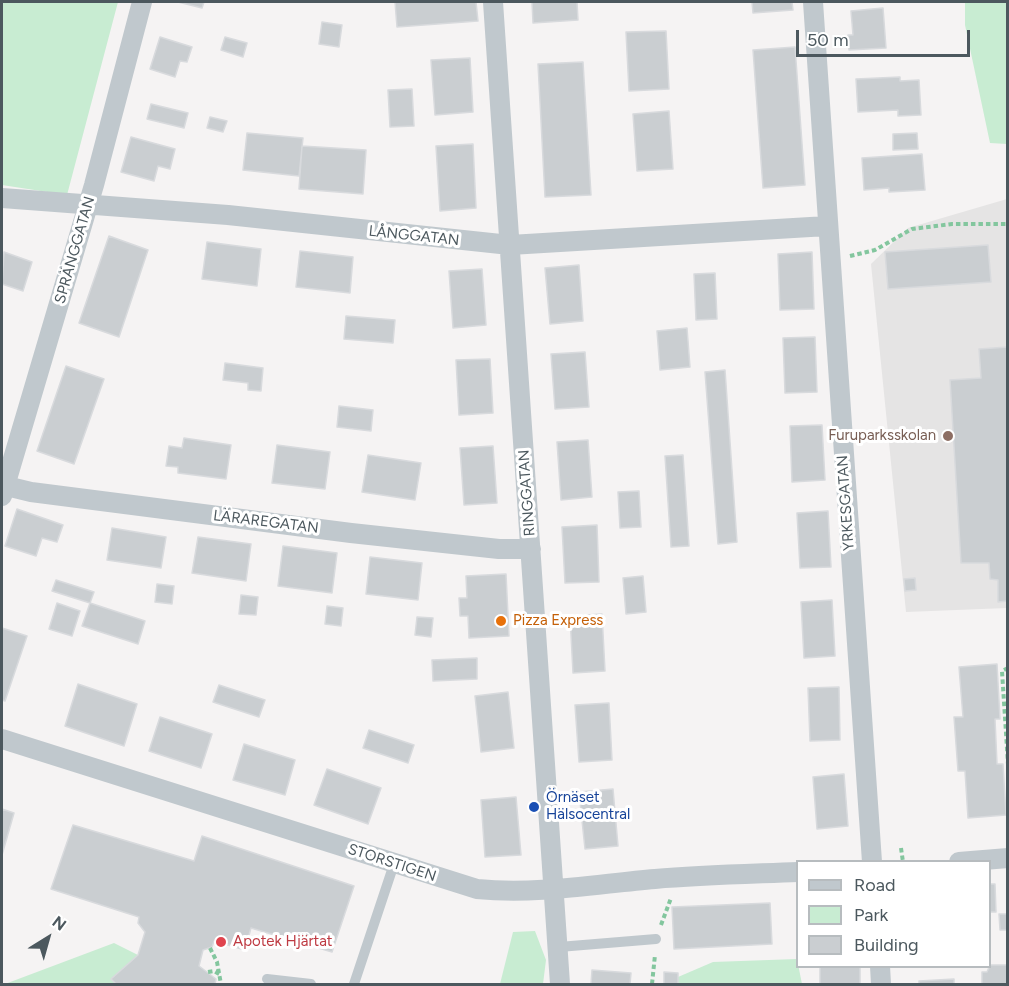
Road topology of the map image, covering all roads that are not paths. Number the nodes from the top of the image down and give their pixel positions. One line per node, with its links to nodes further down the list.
1 (142, 2): 5 (street, SPRÄNGGATAN)
2 (493, 2): 7 (street, RINGGATAN)
3 (813, 2): 6 (street, YRKESGATAN)
4 (2, 198): 5 (street, LÅNGGATAN)
5 (88, 204): 7 (street, LÅNGGATAN); 8 (street, SPRÄNGGATAN)
6 (827, 226): 7 (street, LÅNGGATAN); 12 (street, YRKESGATAN)
7 (510, 245): 9 (street, RINGGATAN)
8 (2, 489): 9 (street, LÄRAREGATAN)
9 (531, 549): 16 (street, RINGGATAN)
10 (2, 740): 14 (street, STORSTIGEN)
11 (1008, 858): 13 (street)
12 (872, 860)
13 (975, 860)
14 (394, 864): 16 (street, STORSTIGEN); 22 (lane)
15 (796, 872): 16 (street, STORSTIGEN)
16 (556, 889): 18 (street, RINGGATAN)
17 (656, 939): 18 (lane)
18 (559, 947): 23 (street, RINGGATAN)
19 (880, 968): 24 (street)
20 (267, 979): 21 (lane)
21 (311, 984)
22 (354, 984)
23 (561, 984)
24 (881, 984)

